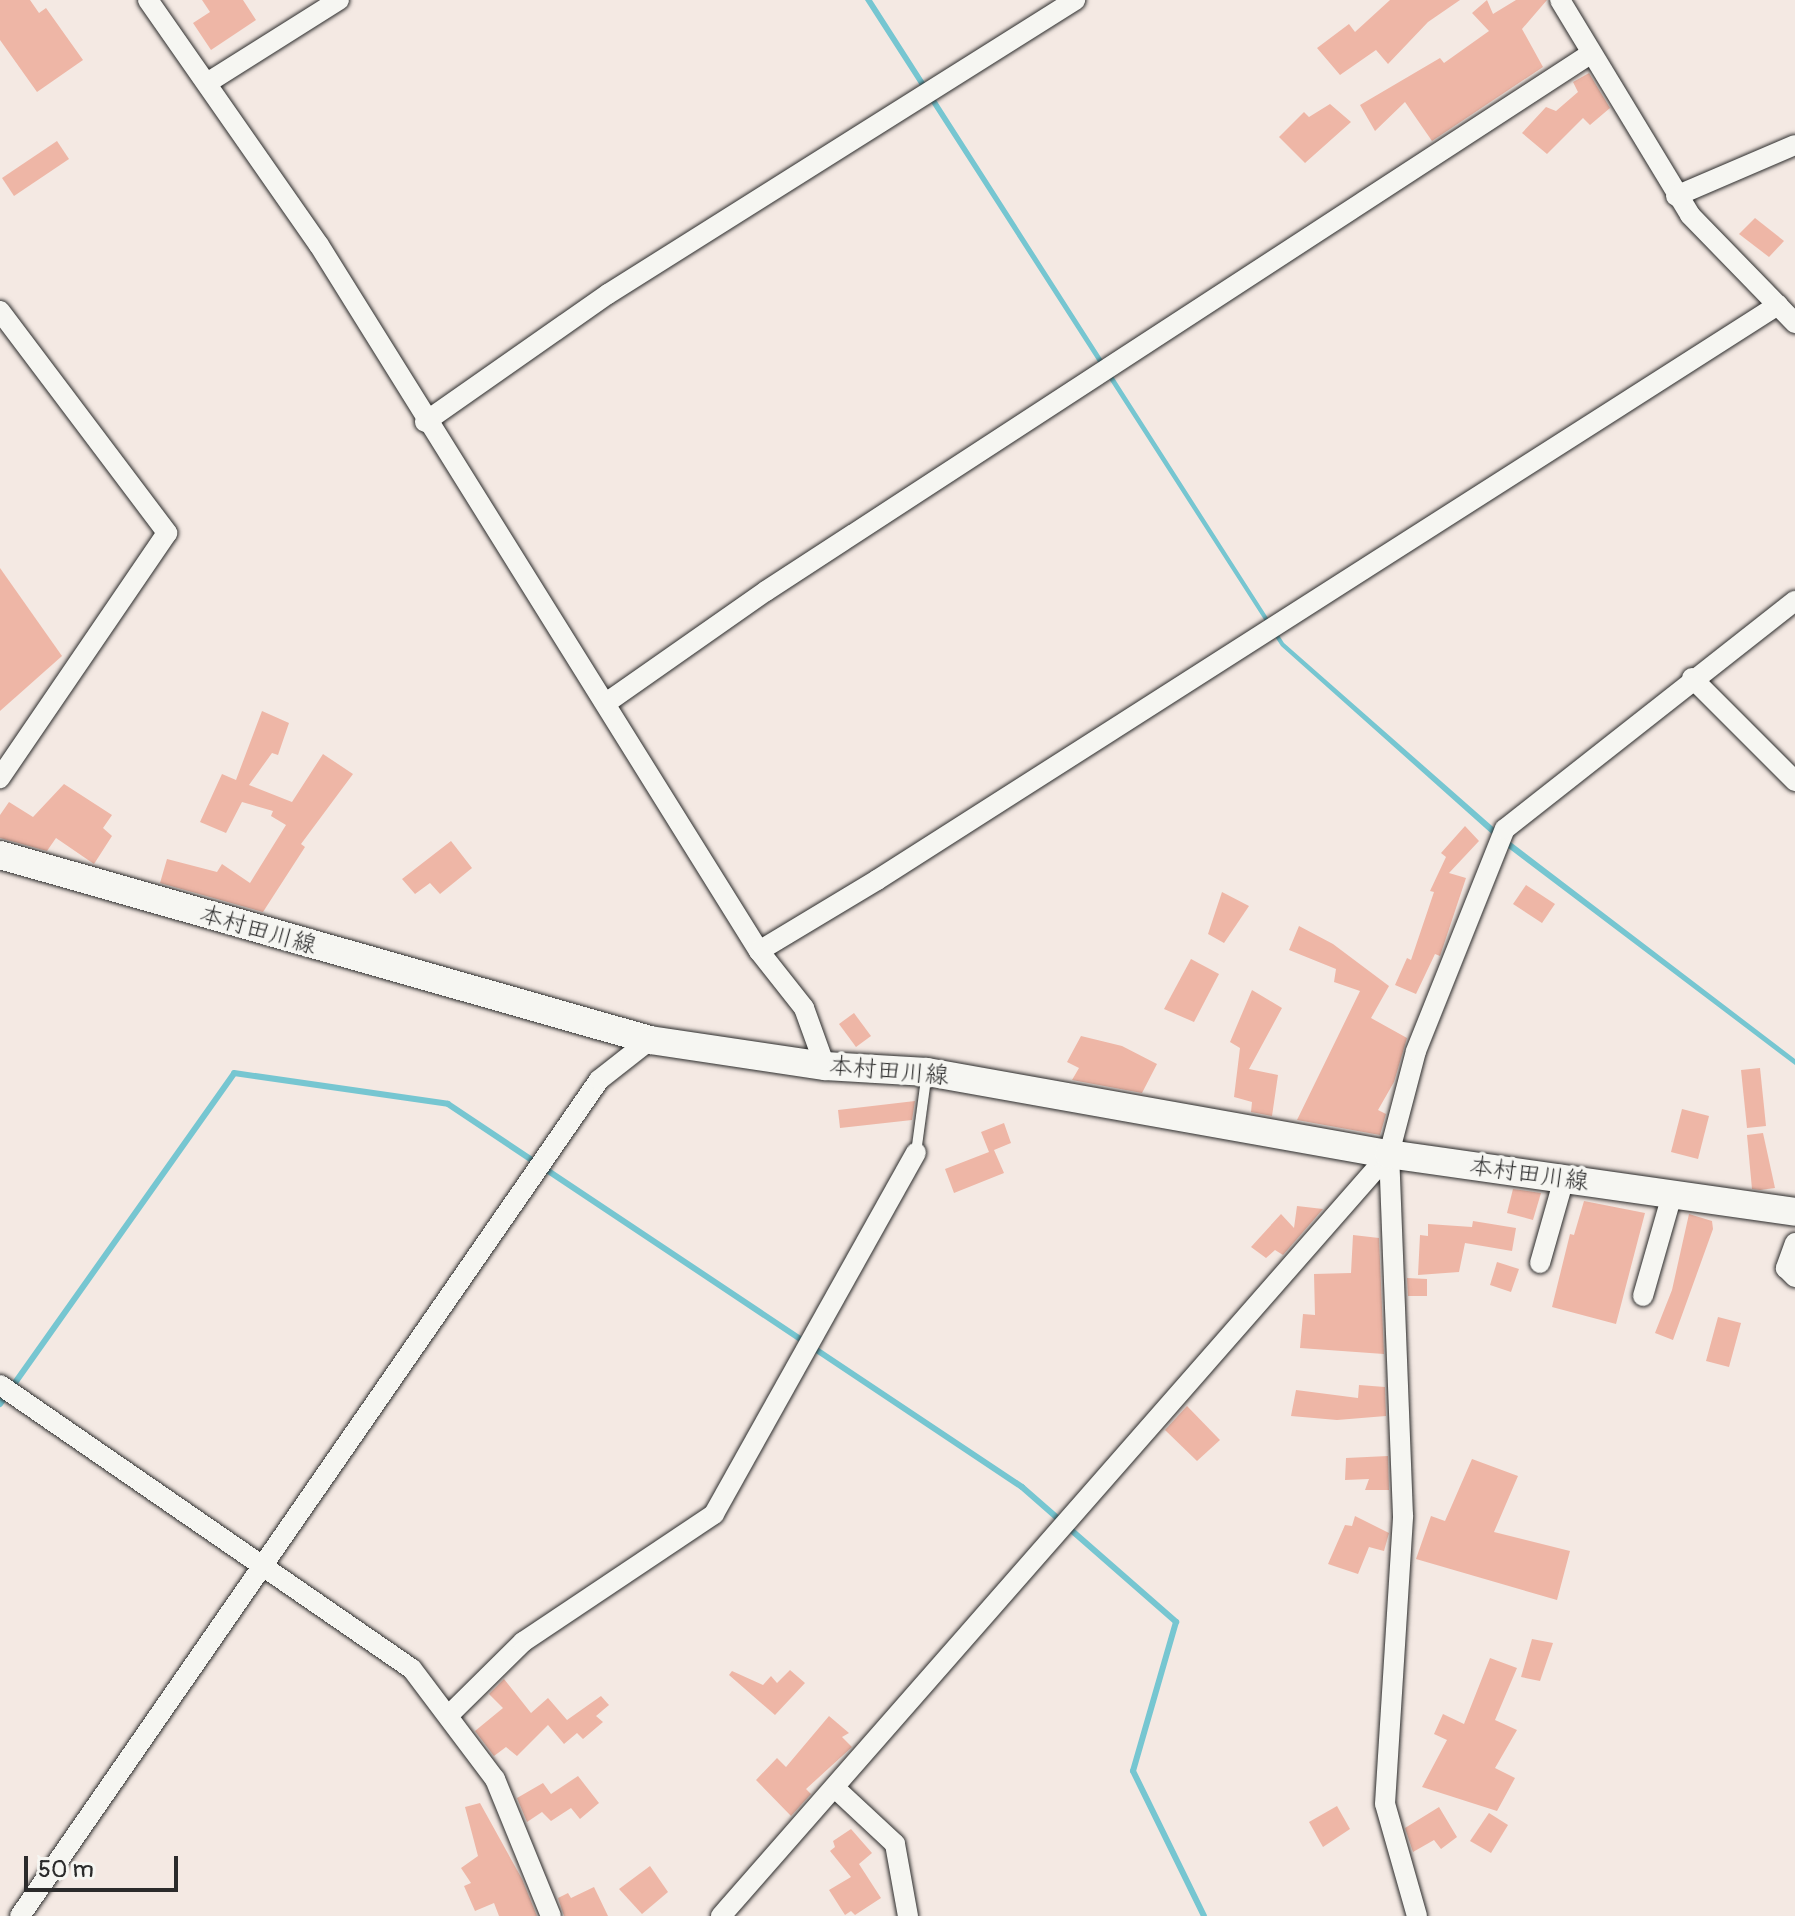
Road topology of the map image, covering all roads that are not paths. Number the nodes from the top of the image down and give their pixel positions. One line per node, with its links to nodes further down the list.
1 (148, 0): 6 (street)
2 (339, 0): 6 (street)
3 (1075, 0): 12 (street)
4 (1560, 0): 5 (street)
5 (1590, 54): 8 (street); 15 (street)
6 (207, 83): 12 (street)
7 (1795, 145): 8 (street)
8 (1676, 196): 9 (street)
9 (1778, 305): 11 (street); 19 (street)
10 (0, 311): 16 (street)
11 (1795, 323)
12 (425, 422): 15 (street)
13 (1795, 601): 14 (street)
14 (1692, 678): 17 (street); 24 (street)
15 (606, 703): 19 (street)
16 (0, 778)
17 (1795, 781)
18 (3, 859): 20 (main road, 本村田川線)
19 (759, 951): 21 (street)
20 (650, 1040): 21 (main road, 本村田川線); 33 (street)
21 (825, 1066): 22 (main road, 本村田川線)
22 (927, 1072): 23 (lane); 24 (main road, 本村田川線)
23 (916, 1153): 34 (street)
24 (1389, 1154): 25 (main road, 本村田川線); 35 (street); 40 (street)
25 (1564, 1179): 26 (main road, 本村田川線); 29 (street)
26 (1672, 1195): 27 (main road, 本村田川線); 31 (street)
27 (1795, 1212)
28 (1795, 1243): 30 (street)
29 (1540, 1263)
30 (1795, 1277)
31 (1643, 1296)
32 (0, 1385): 33 (street)
33 (265, 1564): 34 (street); 36 (street)
34 (450, 1714): 37 (street)
35 (835, 1788): 38 (street); 39 (street)
36 (20, 1916)
37 (551, 1916)
38 (721, 1916)
39 (908, 1916)
40 (1417, 1916)

